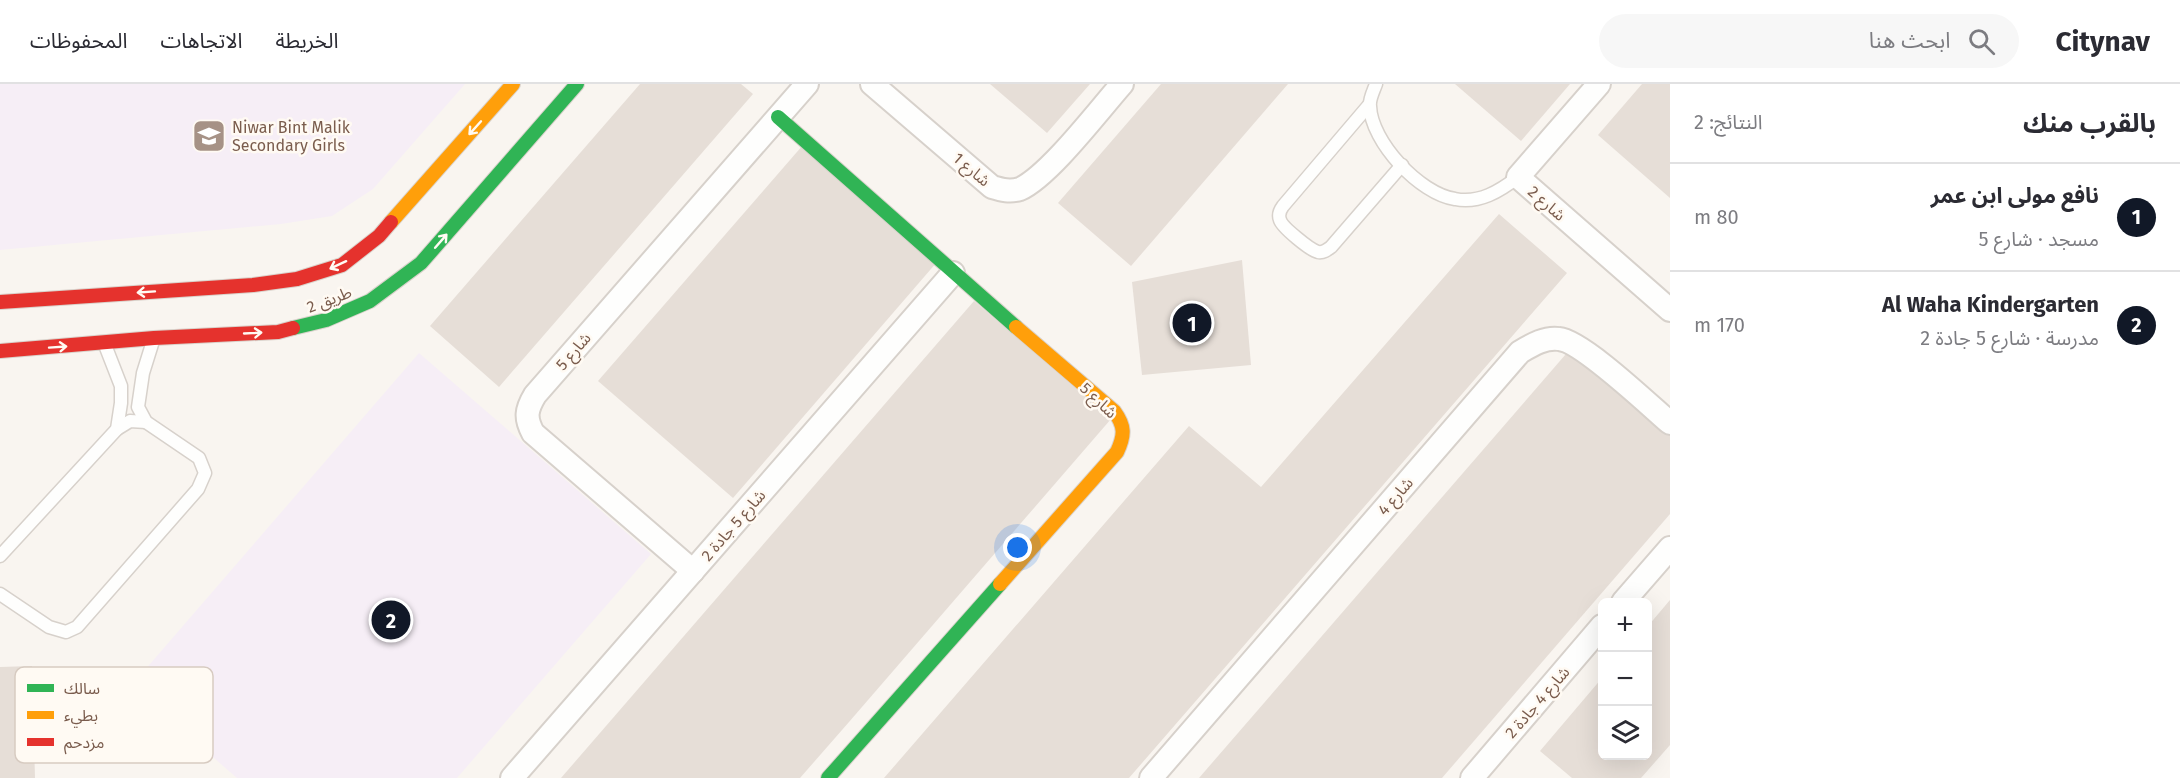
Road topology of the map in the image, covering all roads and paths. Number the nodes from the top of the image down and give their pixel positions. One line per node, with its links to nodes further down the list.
1 (513, 84): 15 (street, طريق 2, one-way to 15)
2 (577, 84): 13 (street, طريق 2, one-way to 2)
3 (807, 84): 9 (street, شارع 5)
4 (872, 84): 5 (street, شارع 1)
5 (1122, 84)
6 (1376, 84): 8 (lane)
7 (1599, 84): 11 (street, شارع 2)
8 (1369, 105): 10 (lane); 10 (lane)
9 (778, 117): 14 (street, شارع 5); 25 (street, شارع 5)
10 (1401, 165): 11 (lane)
11 (1518, 177): 16 (street, شارع 2)
12 (427, 235): 13 (street)
13 (421, 263): 17 (street, طريق 2, one-way to 13)
14 (953, 273): 25 (street, شارع 5 جادة 2); 30 (street, شارع 5)
15 (3, 304)
16 (1670, 310)
17 (153, 338): 18 (street, طريق 2); 20 (lane)
18 (105, 343): 19 (street, طريق 2, one-way to 18); 22 (lane)
19 (2, 349)
20 (146, 422): 22 (lane); 26 (lane)
21 (1670, 423): 31 (street, شارع 4)
22 (117, 429): 24 (lane)
23 (1670, 548): 27 (street)
24 (0, 556)
25 (693, 571): 29 (street, شارع 5 جادة 2)
26 (0, 594)
27 (1627, 598)
28 (1598, 632): 32 (street, شارع 4 جادة 2)
29 (512, 778)
30 (828, 778)
31 (1151, 778)
32 (1472, 778)

